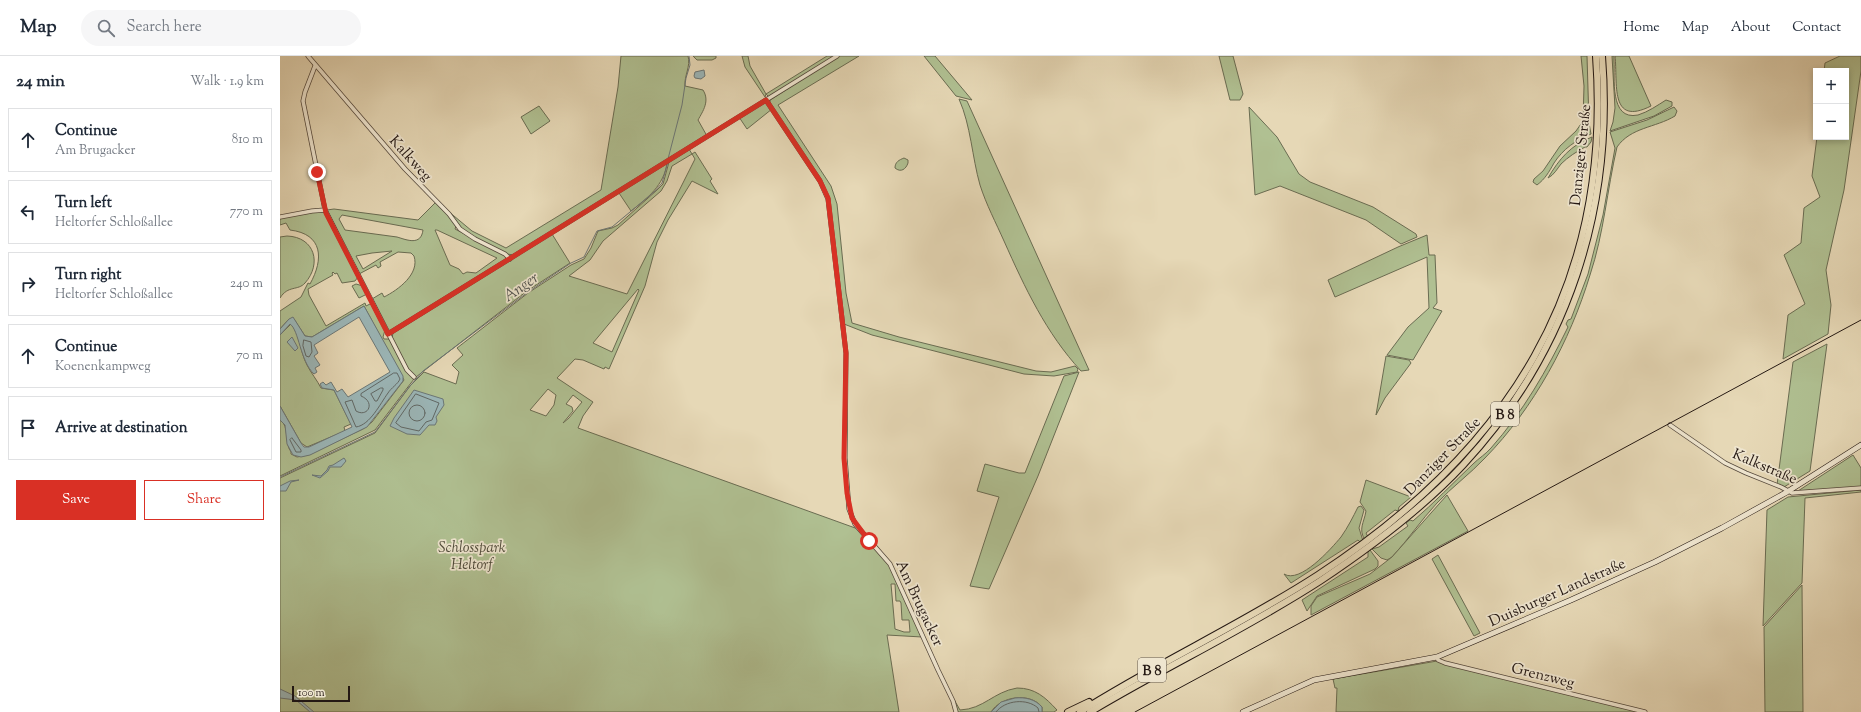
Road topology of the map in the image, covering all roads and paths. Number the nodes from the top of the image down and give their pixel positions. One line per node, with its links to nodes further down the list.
1 (308, 56): 5 (street, Kalkweg)
2 (837, 56): 6 (street)
3 (1596, 56): 17 (highway, Danziger Straße / B 8)
4 (1602, 56): 18 (highway, Danziger Straße / B 8)
5 (315, 66): 7 (street); 9 (street, Kalkweg)
6 (766, 100): 9 (street); 19 (street, Am Brugacker)
7 (325, 210): 8 (street); 10 (street)
8 (280, 218)
9 (510, 258): 10 (street)
10 (388, 334): 11 (street)
11 (414, 377)
12 (1670, 425): 15 (street, Kalkstraße)
13 (1861, 445): 15 (main road, Duisburger Landstraße)
14 (1861, 488): 15 (street, Kalkstraße)
15 (1787, 492): 16 (main road, Duisburger Landstraße)
16 (1437, 657): 24 (main road, Duisburger Landstraße); 25 (street, Grenzweg)
17 (1098, 701): 20 (highway); 21 (highway, Danziger Straße / B 8)
18 (1106, 702): 22 (highway, Danziger Straße / B 8); 23 (highway)
19 (956, 712)
20 (1068, 712)
21 (1080, 712)
22 (1090, 712)
23 (1096, 712)
24 (1243, 712)
25 (1646, 712)

